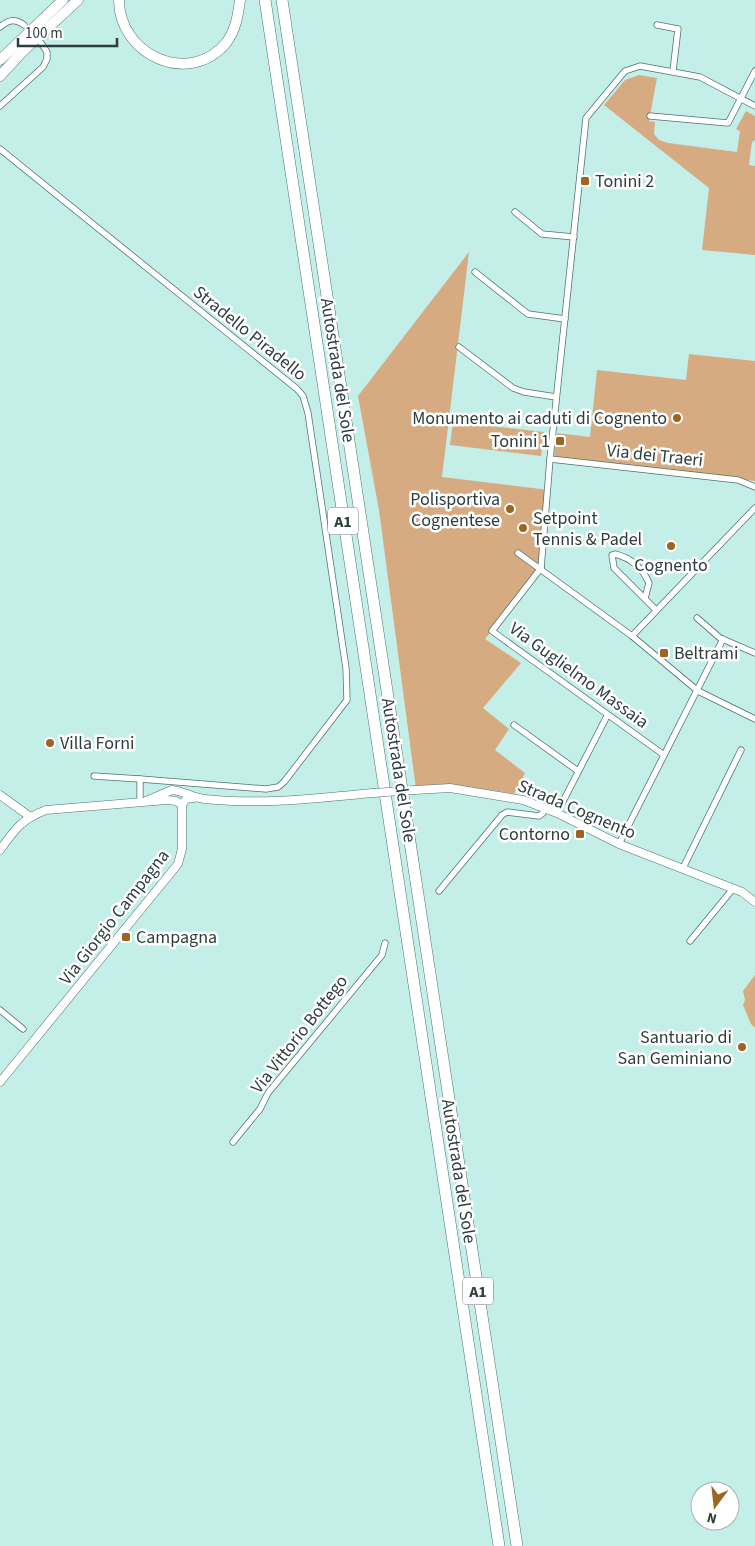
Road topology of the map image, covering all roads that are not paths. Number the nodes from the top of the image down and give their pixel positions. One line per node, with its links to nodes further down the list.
1 (78, 0): 14 (highway)
2 (119, 0): 3 (highway)
3 (240, 0)
4 (265, 0): 65 (highway, Autostrada del Sole / A1)
5 (282, 0): 66 (highway, Autostrada del Sole / A1)
6 (62, 1): 11 (highway)
7 (24, 25): 9 (street)
8 (657, 25): 12 (street)
9 (0, 27)
10 (41, 43): 16 (street)
11 (0, 60)
12 (673, 71): 15 (street); 21 (street)
13 (755, 71): 15 (street)
14 (0, 76)
15 (742, 99): 17 (street); 18 (street)
16 (0, 106)
17 (755, 106)
18 (650, 116)
19 (0, 150): 45 (street, Stradello Piradello)
20 (515, 212): 21 (street)
21 (574, 237): 23 (street)
22 (475, 272): 23 (street)
23 (565, 319): 25 (street)
24 (459, 347): 25 (street)
25 (556, 397): 26 (street)
26 (550, 458): 27 (street, Via dei Traeri); 30 (street)
27 (755, 487)
28 (755, 508): 32 (street)
29 (518, 553): 30 (street)
30 (540, 568): 34 (street); 38 (street, Via Guglielmo Massaia)
31 (645, 598): 31 (street); 32 (street)
32 (656, 610): 34 (street)
33 (697, 618): 35 (street)
34 (632, 636): 37 (street)
35 (723, 639): 36 (street); 37 (street)
36 (755, 653)
37 (698, 691): 39 (street); 42 (street)
38 (607, 716): 42 (street, Via Guglielmo Massaia); 43 (street)
39 (755, 719)
40 (514, 726): 43 (street)
41 (741, 750): 55 (street)
42 (664, 755): 53 (street)
43 (578, 771): 51 (street)
44 (94, 776): 45 (street)
45 (140, 779): 48 (street)
46 (0, 796): 52 (street)
47 (194, 798): 48 (street, Strada Cognento); 49 (street, Strada Cognento); 50 (street, Strada Cognento, bridge)
48 (143, 801): 49 (street, Strada Cognento); 52 (street, Strada Cognento)
49 (182, 803): 63 (street, Via Giorgio Campagna)
50 (544, 808): 51 (street, Strada Cognento); 57 (street)
51 (559, 810): 53 (street, Strada Cognento)
52 (29, 816): 54 (street)
53 (620, 844): 55 (street, Strada Cognento)
54 (0, 850)
55 (684, 868): 56 (street, Strada Cognento)
56 (732, 890): 58 (street, Strada Cognento); 59 (street)
57 (439, 891)
58 (755, 902)
59 (690, 941)
60 (385, 943): 64 (street, Via Vittorio Bottego)
61 (0, 1010): 62 (street)
62 (23, 1029)
63 (0, 1082)
64 (233, 1142)
65 (499, 1546)
66 (517, 1546)

